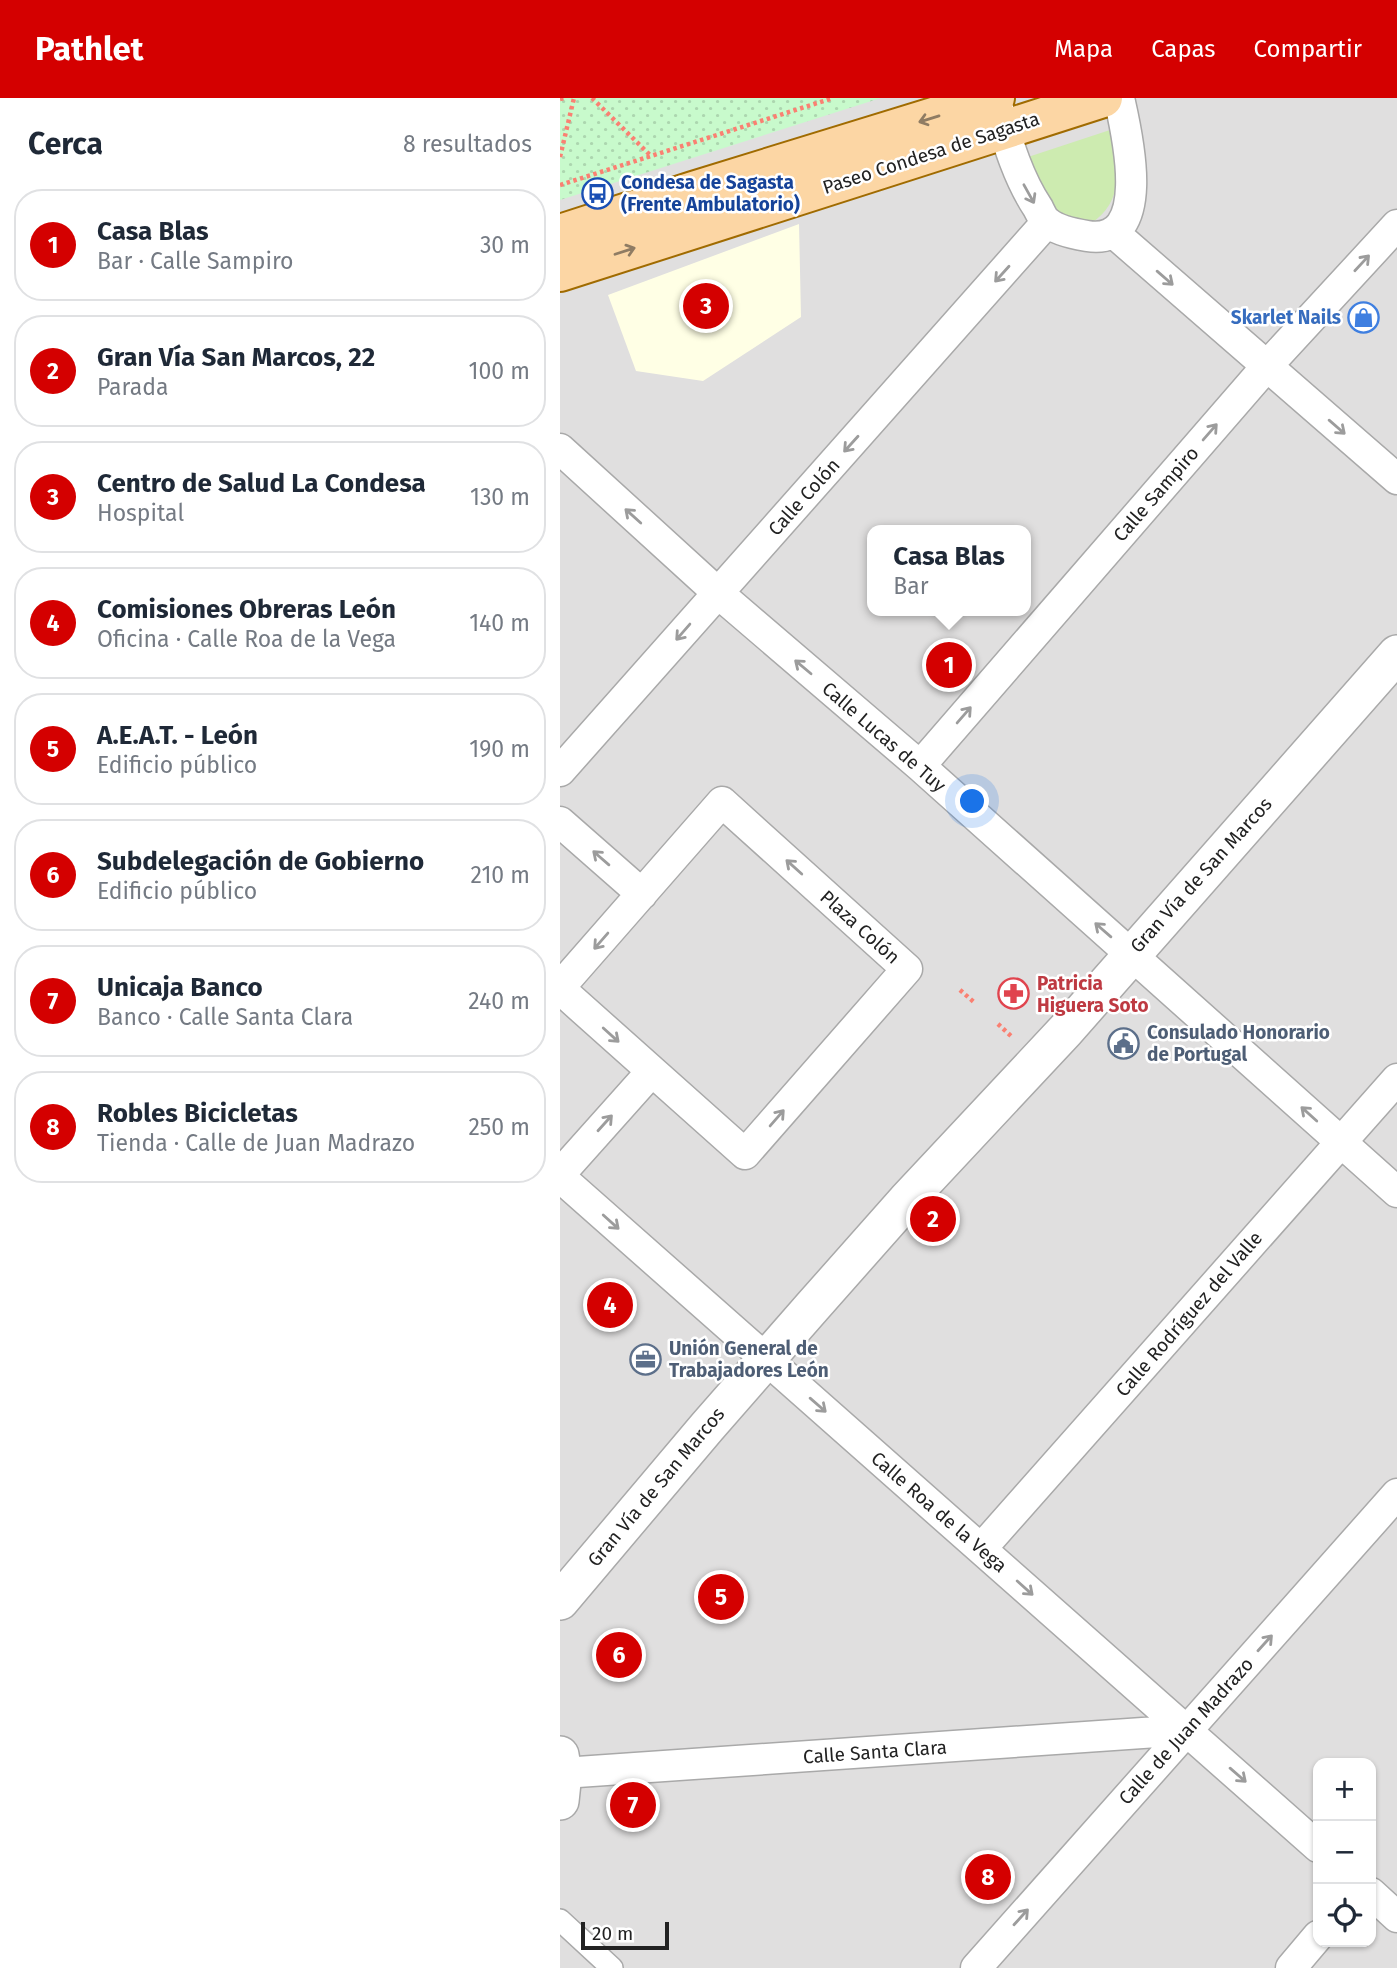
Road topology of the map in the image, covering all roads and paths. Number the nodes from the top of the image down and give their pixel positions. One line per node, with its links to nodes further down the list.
1 (574, 98): 8 (path)
2 (592, 98): 7 (path)
3 (833, 98): 7 (path)
4 (1103, 98): 6 (main road, Paseo Condesa de Sagasta)
5 (1119, 98): 12 (street)
6 (998, 109): 10 (street, one-way to 10); 13 (main road, Paseo Condesa de Sagasta, one-way to 13); 14 (main road, Paseo Condesa de Sagasta, one-way to 6)
7 (652, 156): 9 (path)
8 (560, 157)
9 (560, 185)
10 (1047, 222): 12 (street); 18 (street, Calle Colón, one-way to 18)
11 (1397, 225): 15 (street, Calle Sampiro, one-way to 11)
12 (1114, 233): 15 (street, one-way to 15)
13 (560, 234)
14 (560, 272)
15 (1266, 367): 17 (street, one-way to 17); 20 (street, Calle Sampiro, one-way to 15)
16 (560, 449): 18 (street, Calle Lucas de Tuy, one-way to 16)
17 (1397, 479)
18 (718, 593): 20 (street, Calle Lucas de Tuy, one-way to 18); 21 (street, Calle Colón, one-way to 21)
19 (1397, 654): 24 (street, Gran Vía de San Marcos)
20 (920, 766): 24 (street, Calle Lucas de Tuy, one-way to 20)
21 (560, 771)
22 (560, 822): 23 (street, one-way to 22)
23 (642, 894): 25 (street, Plaza Colón, one-way to 25); 30 (street, Plaza Colón, one-way to 23)
24 (1131, 954): 32 (street, Calle Lucas de Tuy, one-way to 24); 35 (street, Gran Vía de San Marcos)
25 (560, 988): 30 (street, Plaza Colón, one-way to 30)
26 (960, 990): 27 (path)
27 (975, 1003)
28 (998, 1024): 29 (path)
29 (1010, 1036)
30 (652, 1071): 33 (street, one-way to 30)
31 (1397, 1079): 32 (street, Calle Rodríguez del Valle)
32 (1341, 1143): 34 (street, Calle Lucas de Tuy); 37 (street, Calle Rodríguez del Valle)
33 (560, 1175): 35 (street, Calle Roa de la Vega, one-way to 35)
34 (1397, 1192)
35 (767, 1360): 37 (street, Calle Roa de la Vega, one-way to 37); 38 (street, Gran Vía de San Marcos)
36 (1397, 1493): 39 (street, Calle de Juan Madrazo, one-way to 36)
37 (981, 1549): 39 (street, Calle Roa de la Vega, one-way to 39)
38 (560, 1601)
39 (1186, 1730): 40 (street, Calle Santa Clara); 41 (street, Calle Roa de la Vega, one-way to 41); 47 (street, Calle de Juan Madrazo, one-way to 39)
40 (561, 1776)
41 (1313, 1843)
42 (1376, 1898): 43 (street)
43 (1397, 1917)
44 (560, 1920): 46 (street)
45 (1313, 1942): 48 (street)
46 (612, 1968)
47 (976, 1968)
48 (1291, 1968)

